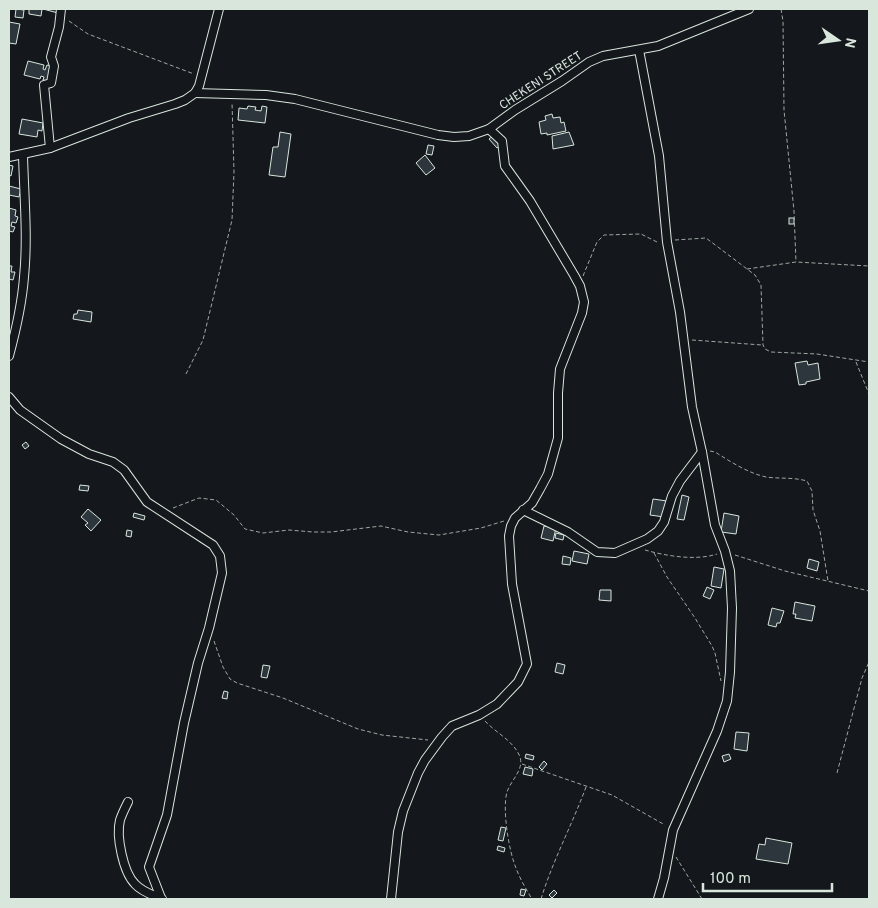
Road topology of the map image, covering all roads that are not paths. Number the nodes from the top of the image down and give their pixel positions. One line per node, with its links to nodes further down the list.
1 (219, 9): 5 (street)
2 (750, 9): 4 (street, CHEKENI STREET)
3 (62, 11): 7 (street)
4 (639, 50): 6 (street, CHEKENI STREET); 12 (street)
5 (195, 93): 6 (street, CHEKENI STREET); 7 (street)
6 (489, 129): 13 (street)
7 (50, 148): 8 (street)
8 (23, 155): 9 (street); 10 (street)
9 (9, 157)
10 (9, 356)
11 (9, 397): 15 (street)
12 (702, 452): 13 (street); 17 (street)
13 (523, 510): 16 (street)
14 (128, 802): 15 (street)
15 (162, 899)
16 (391, 899)
17 (658, 899)

